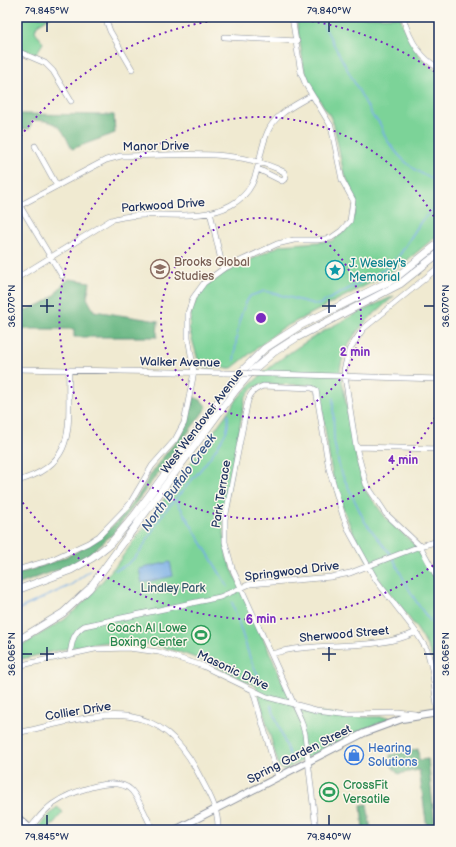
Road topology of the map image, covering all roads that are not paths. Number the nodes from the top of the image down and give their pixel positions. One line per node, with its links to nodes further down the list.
1 (105, 17): 8 (street)
2 (292, 17): 5 (street)
3 (403, 17): 7 (street)
4 (224, 37): 5 (street)
5 (297, 41): 9 (street)
6 (17, 51): 10 (street)
7 (439, 68)
8 (132, 69)
9 (312, 95): 12 (street, Parkwood Drive); 21 (street)
10 (71, 102)
11 (35, 146): 14 (street)
12 (260, 162): 13 (street, Parkwood Drive); 13 (street, Manor Drive); 14 (street, Manor Drive)
13 (258, 169): 16 (street, Parkwood Drive)
14 (57, 186): 15 (street, Manor Drive)
15 (18, 207): 19 (street)
16 (210, 212): 19 (street, Parkwood Drive); 21 (street)
17 (439, 243): 38 (highway, West Wendover Avenue)
18 (439, 253): 40 (highway, West Wendover Avenue)
19 (51, 258): 22 (street); 23 (street, Parkwood Drive)
20 (439, 267): 27 (street)
21 (223, 269): 26 (street)
22 (62, 276)
23 (17, 278)
24 (17, 369): 25 (street, Walker Avenue)
25 (68, 370): 26 (street, Walker Avenue); 31 (street)
26 (194, 372): 27 (street, Walker Avenue, bridge); 35 (street)
27 (344, 376): 28 (street, Walker Avenue); 29 (street)
28 (439, 378)
29 (356, 447): 30 (street); 33 (street)
30 (439, 449)
31 (17, 481)
32 (439, 541): 33 (street, Springwood Drive)
33 (420, 546): 34 (street, Springwood Drive); 36 (street)
34 (368, 567): 37 (street, Springwood Drive); 37 (street, Park Terrace); 39 (street)
35 (17, 570)
36 (439, 581)
37 (242, 587): 41 (street, Springwood Drive); 42 (street, Park Terrace)
38 (17, 590)
39 (416, 632): 42 (street, Sherwood Street); 46 (street)
40 (17, 641)
41 (70, 654): 43 (street, Masonic Drive); 44 (street, Masonic Drive)
42 (272, 654): 45 (street, Park Terrace)
43 (17, 666)
44 (252, 691): 45 (street, Masonic Drive); 50 (street)
45 (295, 704): 47 (street, Masonic Drive); 49 (street, Park Terrace)
46 (438, 713): 47 (main road, Spring Garden Street)
47 (418, 715): 49 (main road, Spring Garden Street)
48 (17, 732): 51 (street, Collier Drive)
49 (309, 762): 50 (main road, Spring Garden Street); 57 (street, Park Terrace)
50 (278, 777): 51 (main road, Spring Garden Street)
51 (217, 810): 55 (main road, Spring Garden Street); 56 (street)
52 (17, 816): 53 (main road)
53 (31, 829): 54 (street)
54 (153, 830)
55 (175, 830)
56 (218, 830)
57 (316, 830)

